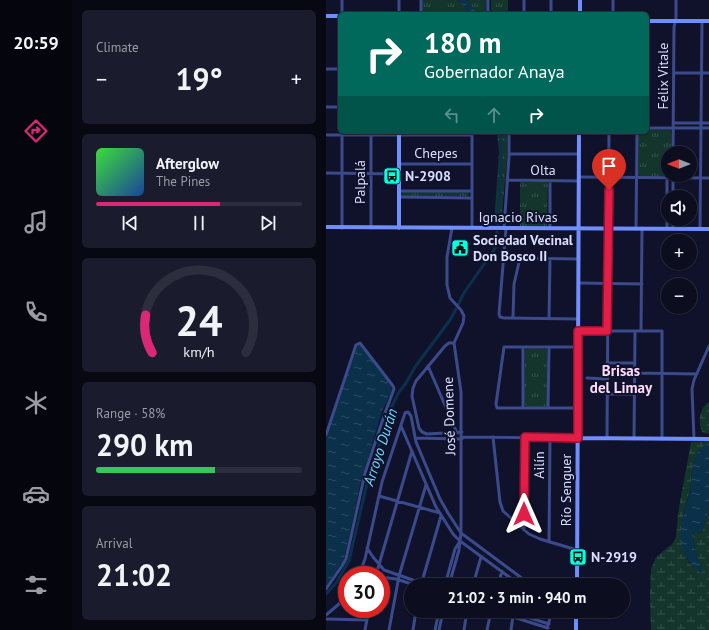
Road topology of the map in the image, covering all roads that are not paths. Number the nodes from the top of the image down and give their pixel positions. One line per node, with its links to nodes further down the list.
1 (342, 0): 10 (street)
2 (399, 0): 11 (street)
3 (421, 0): 12 (street)
4 (488, 0): 13 (street)
5 (524, 0): 14 (street)
6 (551, 0): 15 (street)
7 (580, 0): 16 (main road)
8 (613, 0): 17 (street)
9 (676, 0): 21 (street, Félix Vitale)
10 (341, 12)
11 (400, 12)
12 (421, 12)
13 (488, 12)
14 (524, 12)
15 (551, 12)
16 (580, 12)
17 (613, 12)
18 (338, 15): 19 (main road)
19 (326, 16)
20 (649, 21): 21 (main road)
21 (675, 21): 22 (main road); 26 (street, Félix Vitale)
22 (702, 21): 23 (main road); 27 (street)
23 (709, 21)
24 (326, 69): 25 (street)
25 (338, 69)
26 (674, 73): 27 (street); 31 (street, Félix Vitale)
27 (701, 73): 28 (street); 32 (street)
28 (709, 73)
29 (326, 107): 30 (street)
30 (338, 107)
31 (674, 123): 32 (street); 35 (street, Félix Vitale)
32 (701, 123): 33 (street); 36 (street)
33 (709, 123)
34 (649, 128): 35 (street)
35 (674, 128): 36 (street); 47 (street, Félix Vitale)
36 (701, 128): 37 (street); 60 (street)
37 (709, 128)
38 (399, 134): 39 (street); 44 (street); 50 (main road)
39 (472, 134): 51 (street)
40 (509, 134): 48 (street)
41 (579, 134): 49 (main road, Río Senguer)
42 (609, 134): 56 (street)
43 (637, 134): 57 (street)
44 (371, 135): 46 (street); 54 (street, Palpalá)
45 (326, 136): 46 (street)
46 (342, 136): 53 (street)
47 (673, 146)
48 (509, 154): 49 (street); 63 (street)
49 (579, 154): 62 (main road, Río Senguer)
50 (399, 164): 51 (street, Chepes); 55 (main road)
51 (472, 164): 67 (street)
52 (326, 173): 53 (street)
53 (342, 173): 54 (street); 71 (street)
54 (371, 173): 55 (street); 72 (street, Palpalá)
55 (399, 174): 66 (main road)
56 (609, 177): 57 (street, Olta); 62 (street, Olta); 79 (street)
57 (636, 178): 58 (street, Olta); 80 (street)
58 (661, 178)
59 (697, 178): 60 (street, Olta)
60 (701, 178): 61 (street, Olta); 84 (street)
61 (709, 178)
62 (579, 179): 64 (street, Olta); 78 (main road, Río Senguer)
63 (507, 180): 64 (street, Olta); 76 (street)
64 (550, 181): 77 (street)
65 (668, 182): 82 (street)
66 (399, 191): 67 (street); 68 (main road)
67 (472, 191): 69 (street)
68 (399, 197): 69 (street); 73 (main road)
69 (472, 198): 75 (street)
70 (326, 228): 71 (main road, Ignacio Rivas)
71 (342, 228): 72 (main road, Ignacio Rivas)
72 (371, 228): 73 (main road, Ignacio Rivas)
73 (399, 228): 74 (main road, Ignacio Rivas)
74 (452, 228): 75 (main road, Ignacio Rivas); 100 (street)
75 (472, 228): 76 (main road, Ignacio Rivas)
76 (505, 228): 77 (main road, Ignacio Rivas); 86 (street)
77 (550, 228): 78 (main road, Ignacio Rivas)
78 (579, 229): 79 (main road, Ignacio Rivas); 89 (main road, Río Senguer)
79 (608, 229): 80 (main road, Ignacio Rivas); 91 (street)
80 (636, 229): 81 (main road, Ignacio Rivas)
81 (642, 229): 82 (main road, Ignacio Rivas); 92 (street)
82 (667, 229): 83 (main road, Ignacio Rivas)
83 (673, 229): 84 (main road, Ignacio Rivas)
84 (700, 229): 85 (main road, Ignacio Rivas)
85 (709, 229)
86 (504, 258): 87 (street); 93 (street)
87 (520, 258): 88 (street); 93 (street)
88 (550, 259): 89 (street); 94 (street)
89 (579, 259): 90 (main road, Río Senguer)
90 (579, 283): 91 (street); 95 (main road, Río Senguer)
91 (608, 284): 92 (street); 97 (street)
92 (642, 284): 99 (street)
93 (513, 318): 94 (street)
94 (549, 318): 95 (street)
95 (578, 318): 96 (main road, Río Senguer)
96 (578, 331): 97 (street); 104 (main road, Río Senguer)
97 (607, 331): 98 (street); 105 (street)
98 (635, 331): 99 (street); 106 (street)
99 (641, 331): 109 (street)
100 (454, 343): 107 (street); 120 (street, José Domene)
101 (709, 346): 110 (street)
102 (523, 347): 103 (street); 115 (street); 115 (street)
103 (548, 347): 104 (street); 116 (street)
104 (578, 347): 117 (main road, Río Senguer)
105 (607, 363): 106 (street); 112 (street)
106 (635, 363): 108 (street)
107 (428, 366): 119 (street); 121 (street)
108 (634, 373): 109 (street); 114 (street)
109 (662, 374): 110 (street); 131 (street)
110 (697, 374): 132 (street)
111 (587, 378): 112 (street)
112 (607, 378): 113 (street)
113 (607, 394): 114 (street); 129 (street)
114 (634, 394): 130 (street)
115 (523, 408): 116 (street)
116 (548, 408): 117 (street)
117 (578, 408): 128 (main road, Río Senguer)
118 (401, 426): 126 (street); 135 (street); 137 (street)
119 (422, 432): 121 (street); 126 (street)
120 (462, 432): 121 (street); 127 (street, José Domene)
121 (457, 433)
122 (326, 435): 163 (street)
123 (494, 437): 124 (street); 127 (street); 141 (street)
124 (525, 437): 125 (street); 141 (street)
125 (550, 437): 128 (street); 144 (street, Ailín)
126 (415, 438): 127 (street); 134 (street)
127 (462, 438): 142 (street, José Domene)
128 (578, 438): 129 (main road); 146 (main road, Río Senguer)
129 (607, 438): 130 (main road)
130 (634, 438): 131 (main road)
131 (662, 439): 132 (main road)
132 (694, 439): 133 (main road)
133 (709, 439)
134 (420, 450): 135 (street); 142 (street)
135 (412, 452): 136 (street); 138 (street)
136 (426, 484): 139 (street); 140 (street)
137 (378, 496): 138 (street); 145 (street)
138 (397, 501): 139 (street); 148 (street)
139 (419, 507): 140 (street); 152 (street)
140 (440, 514): 143 (street); 153 (street)
141 (524, 530): 144 (street)
142 (461, 533): 143 (street, José Domene); 159 (street)
143 (460, 541): 147 (street); 154 (street, José Domene); 155 (street, José Domene)
144 (550, 542): 146 (street)
145 (367, 548): 148 (street); 149 (street)
146 (577, 550): 160 (main road, Río Senguer)
147 (481, 556): 150 (street); 156 (street)
148 (378, 564): 152 (street)
149 (363, 566)
150 (502, 571): 157 (street); 158 (street)
151 (390, 578): 152 (street)
152 (399, 578): 161 (street); 162 (street); 181 (street)
153 (423, 578)
154 (447, 578)
155 (451, 578)
156 (475, 578)
157 (500, 578)
158 (511, 578)
159 (522, 578)
160 (577, 578)
161 (404, 579)
162 (404, 580)
163 (326, 589)
164 (338, 604): 165 (street)
165 (326, 615)
166 (415, 618): 182 (street)
167 (438, 618): 183 (street)
168 (442, 618): 184 (street)
169 (466, 618): 185 (street)
170 (490, 618): 186 (street)
171 (513, 618): 187 (street)
172 (516, 618): 179 (street)
173 (532, 618): 178 (street)
174 (550, 618): 178 (street)
175 (576, 618): 188 (main road)
176 (326, 619): 177 (street)
177 (367, 620): 180 (street)
178 (549, 624): 179 (street)
179 (547, 629)
180 (365, 630)
181 (389, 630)
182 (413, 630)
183 (435, 630)
184 (440, 630)
185 (464, 630)
186 (487, 630)
187 (511, 630)
188 (576, 630)

